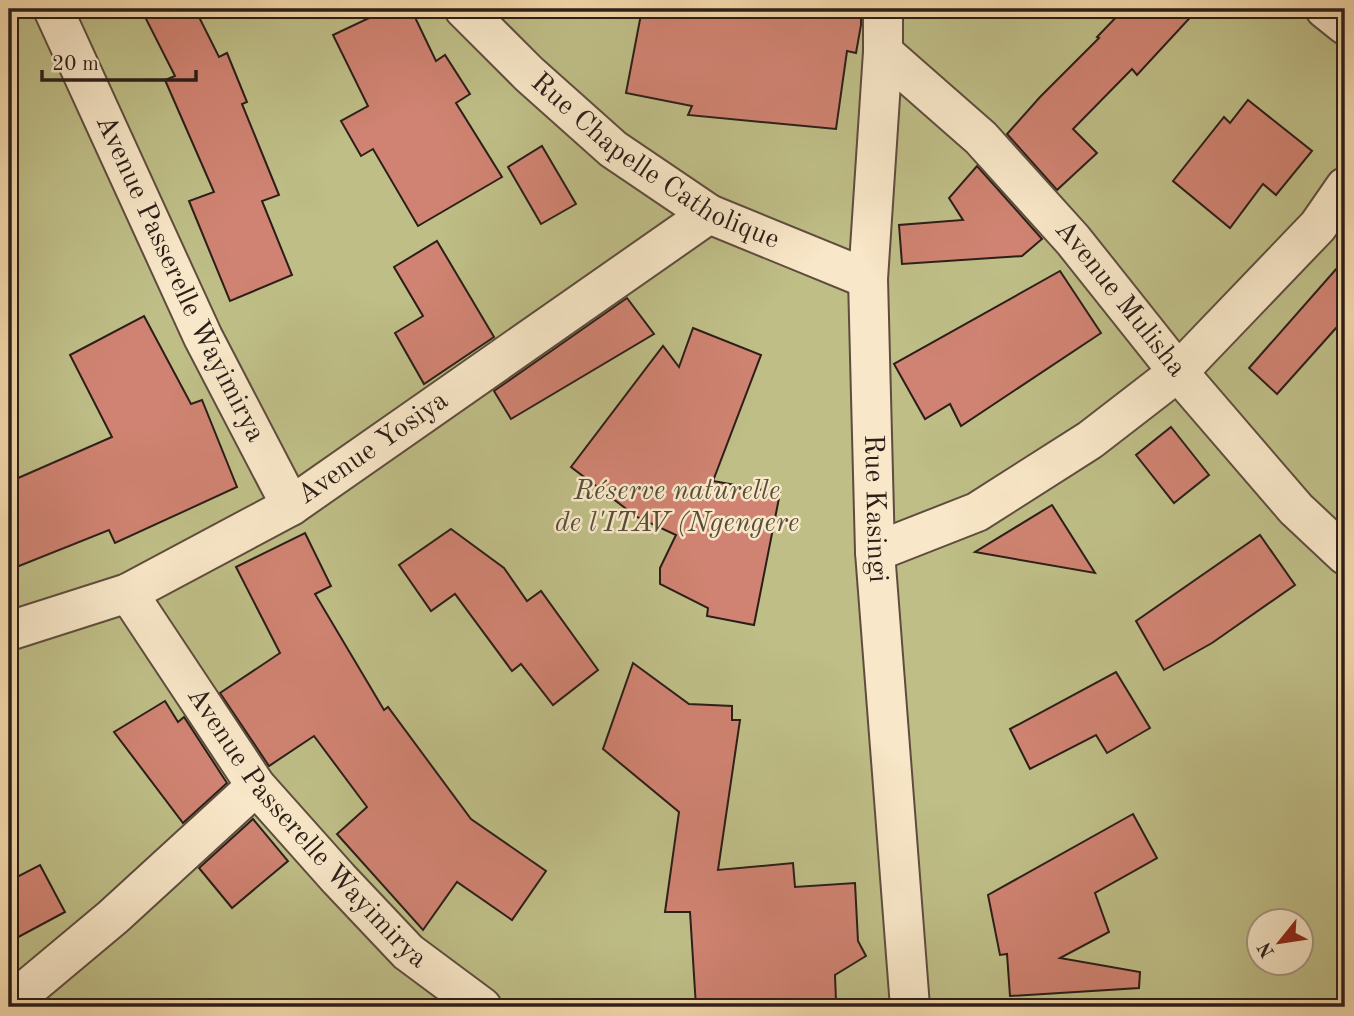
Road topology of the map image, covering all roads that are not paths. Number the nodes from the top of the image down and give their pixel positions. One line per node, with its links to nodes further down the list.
1 (54, 9): 11 (street, Avenue Passerelle Wayimirya)
2 (464, 9): 8 (street, Rue Chapelle Catholique)
3 (883, 9): 6 (street, Rue Kasingi)
4 (1325, 9): 5 (street)
5 (1345, 25)
6 (883, 52): 9 (street, Rue Kasingi); 10 (street, Avenue Mulisha)
7 (1345, 187): 10 (street)
8 (709, 214): 9 (street, Rue Chapelle Catholique); 11 (street, Avenue Yosiya)
9 (868, 279): 12 (street, Rue Kasingi)
10 (1178, 372): 12 (street); 13 (street, Avenue Mulisha)
11 (291, 506): 14 (street, Avenue Yosiya)
12 (875, 552): 19 (street, Rue Kasingi)
13 (1345, 555)
14 (128, 593): 15 (street, Avenue Yosiya); 16 (street, Avenue Passerelle Wayimirya)
15 (9, 631)
16 (256, 786): 17 (street); 18 (street, Avenue Passerelle Wayimirya)
17 (9, 1004)
18 (482, 1007)
19 (910, 1007)

